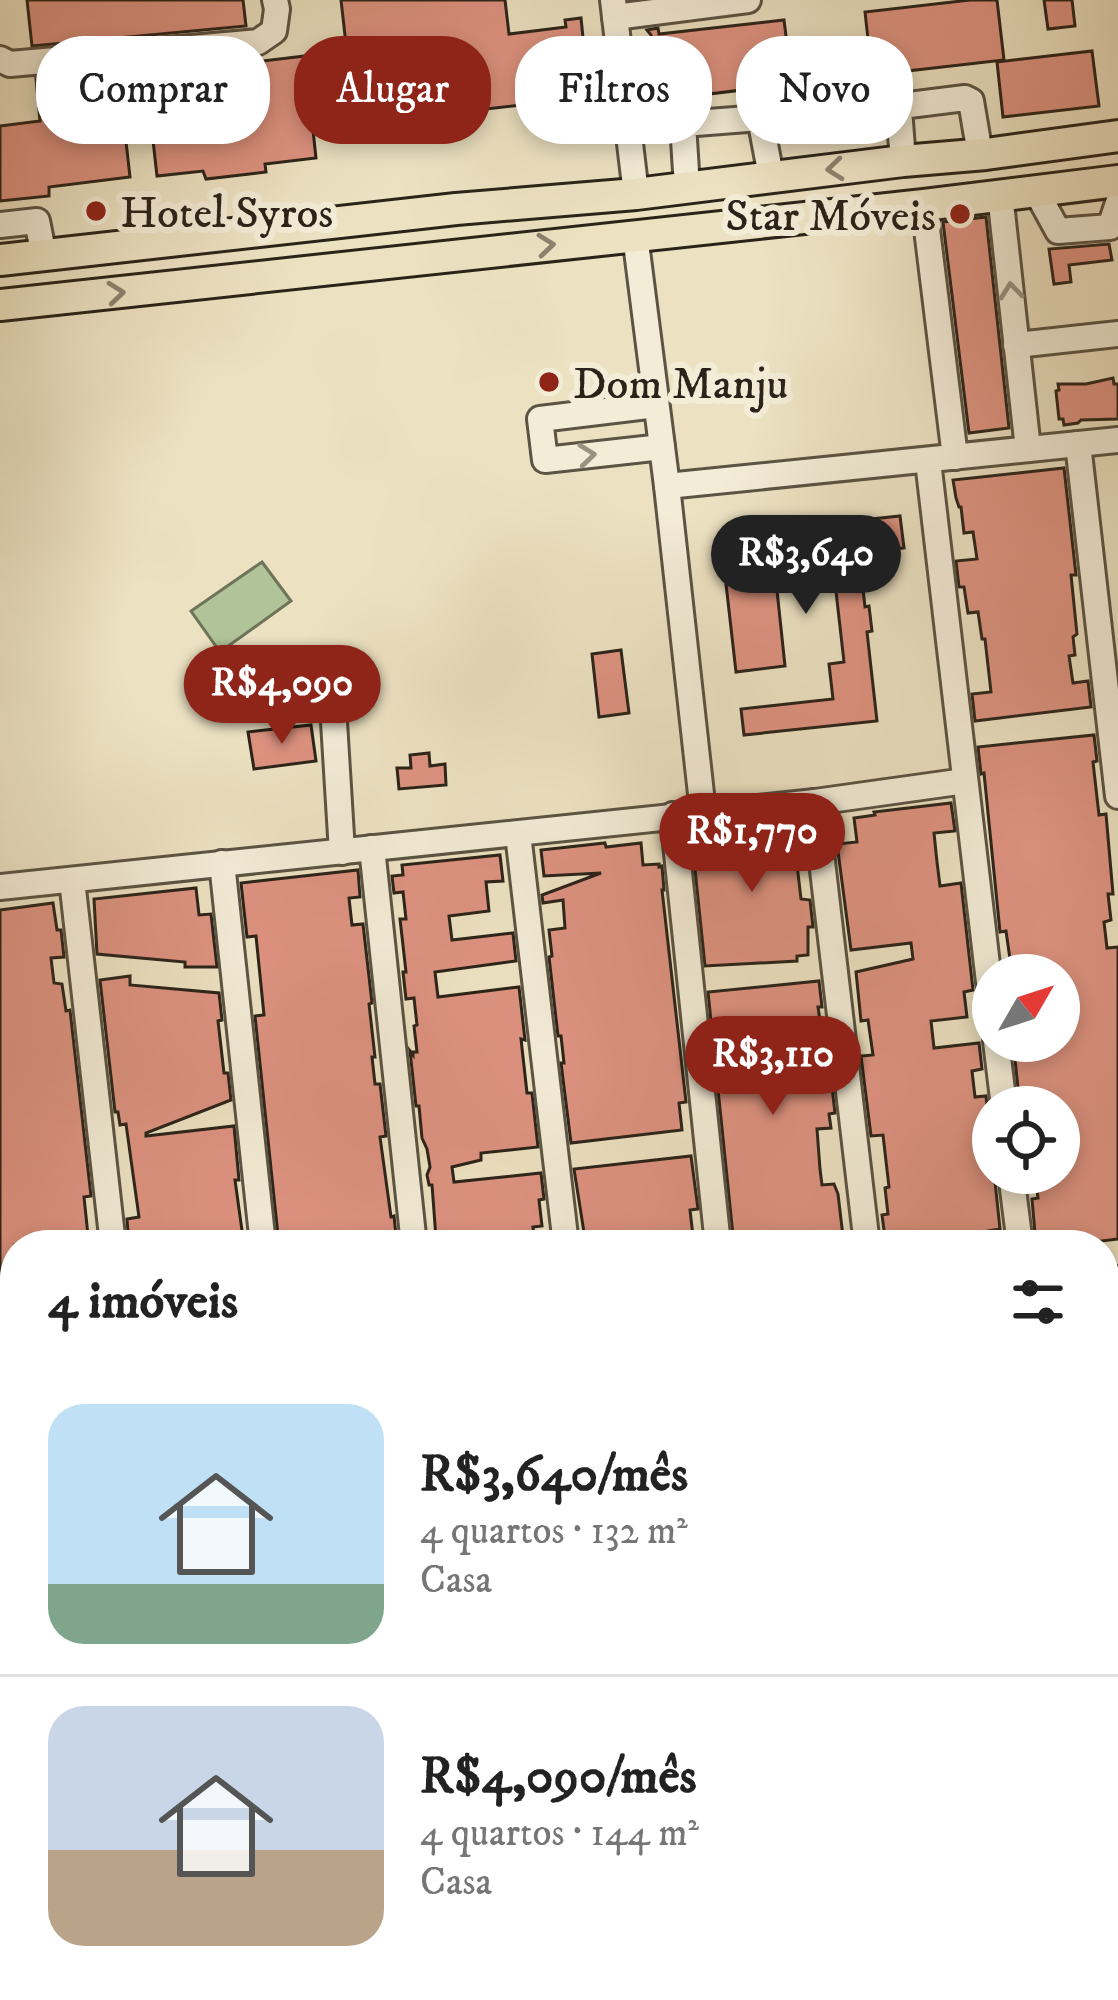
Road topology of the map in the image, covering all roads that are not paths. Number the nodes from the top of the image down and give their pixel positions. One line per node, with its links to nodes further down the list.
1 (274, 0): 4 (street)
2 (748, 0): 3 (street)
3 (614, 9): 13 (street)
4 (0, 59)
5 (1118, 136): 6 (main road)
6 (1030, 148): 7 (main road); 12 (main road)
7 (983, 154): 8 (main road); 8 (street); 14 (main road)
8 (903, 161): 9 (main road, one-way to 9)
9 (771, 176): 11 (main road); 11 (street)
10 (1118, 181): 12 (main road)
11 (687, 187): 13 (main road)
12 (1035, 189): 14 (main road); 15 (street)
13 (636, 194): 17 (main road)
14 (1000, 194): 16 (main road); 27 (street, one-way to 14)
15 (1118, 203)
16 (924, 205): 20 (main road); 33 (street)
17 (456, 209): 18 (main road); 21 (main road)
18 (366, 219): 22 (main road); 24 (main road)
19 (0, 225): 22 (street)
20 (634, 236): 21 (main road, one-way to 20); 28 (street)
21 (463, 254): 24 (main road)
22 (44, 256): 23 (main road)
23 (0, 260)
24 (372, 266): 25 (main road, one-way to 24)
25 (0, 305)
26 (1118, 334): 27 (street)
27 (1016, 345): 32 (street)
28 (656, 405): 31 (street); 31 (street, one-way to 31)
29 (1118, 440): 30 (street)
30 (1078, 444): 32 (street); 38 (street)
31 (662, 447): 35 (street)
32 (1028, 449): 33 (street)
33 (955, 457): 34 (street)
34 (928, 460): 35 (street); 37 (street)
35 (667, 486): 40 (street)
36 (334, 722): 44 (street)
37 (965, 781): 39 (street); 48 (street)
38 (1118, 796)
39 (815, 802): 40 (street); 55 (street)
40 (703, 812): 41 (street)
41 (674, 815): 42 (street); 54 (street)
42 (518, 834): 43 (street); 53 (street)
43 (372, 848): 44 (street); 52 (street)
44 (342, 852): 45 (street)
45 (222, 863): 46 (street); 51 (street)
46 (72, 880): 47 (street); 50 (street)
47 (0, 887)
48 (986, 954)
49 (1014, 1194): 56 (street)
50 (111, 1230)
51 (261, 1230)
52 (412, 1230)
53 (564, 1230)
54 (716, 1230)
55 (865, 1230)
56 (1018, 1230)

